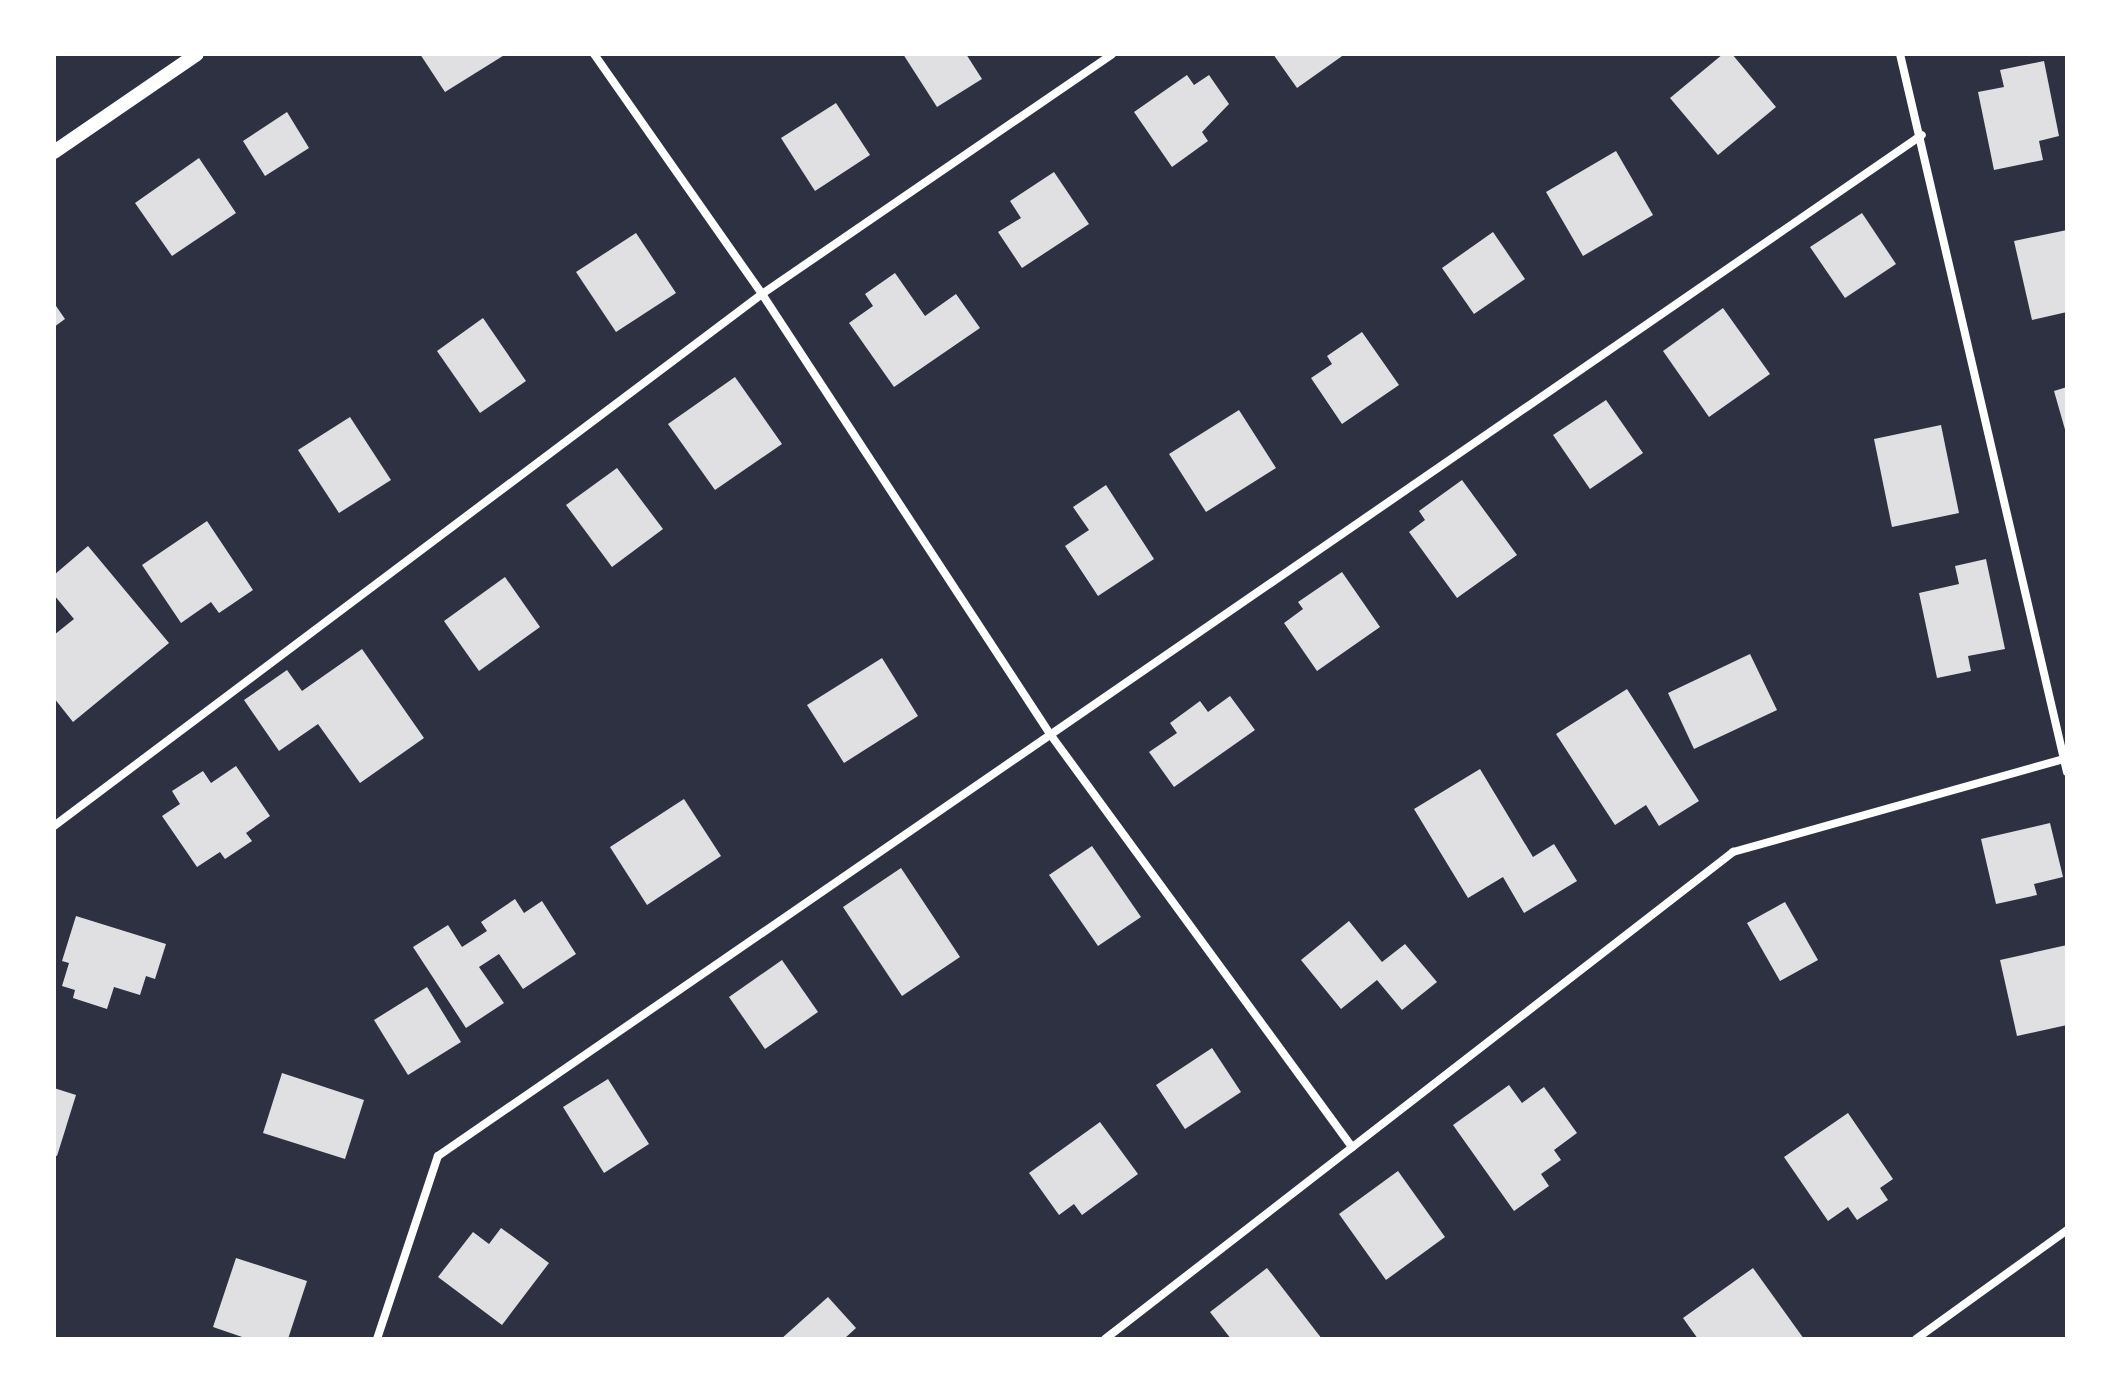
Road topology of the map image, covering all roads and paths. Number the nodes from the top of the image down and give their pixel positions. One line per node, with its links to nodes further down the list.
1 (197, 54): 6 (street)
2 (594, 54): 7 (street)
3 (1112, 54): 7 (street)
4 (1900, 54): 5 (street)
5 (1922, 135): 8 (street); 9 (street)
6 (54, 152)
7 (762, 294): 8 (street); 11 (street)
8 (1050, 734): 12 (street); 14 (street)
9 (2065, 759): 10 (street); 12 (street)
10 (2067, 772)
11 (54, 826)
12 (1352, 1147): 15 (street)
13 (2067, 1230): 16 (street)
14 (377, 1339)
15 (1105, 1339)
16 (1916, 1339)

